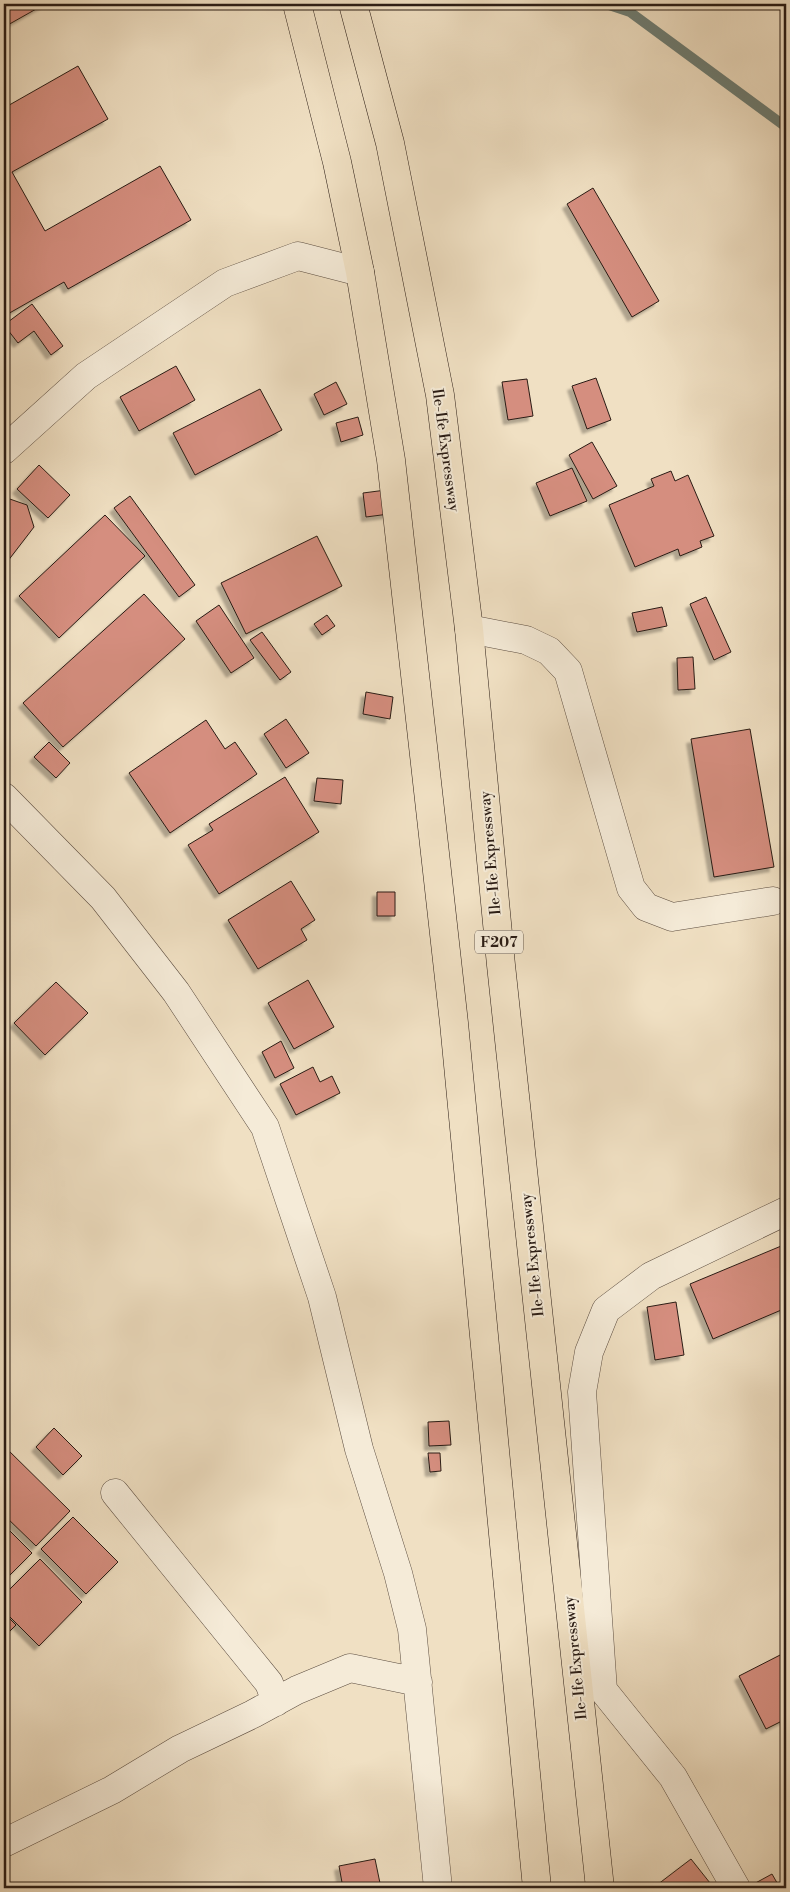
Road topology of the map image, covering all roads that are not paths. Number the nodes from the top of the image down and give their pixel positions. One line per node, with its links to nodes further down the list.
1 (297, 4): 3 (main road)
2 (353, 4): 5 (main road, Ile-Ife Expressway / F207)
3 (360, 272): 4 (street); 14 (main road)
4 (4, 450)
5 (470, 629): 7 (street); 15 (main road, Ile-Ife Expressway / F207)
6 (4, 797): 10 (street)
7 (773, 901)
8 (786, 1211): 16 (street)
9 (115, 1494): 11 (street)
10 (418, 1682): 11 (street); 13 (street)
11 (276, 1702): 12 (street)
12 (4, 1843)
13 (438, 1888)
14 (537, 1888)
15 (600, 1888)
16 (736, 1888)

